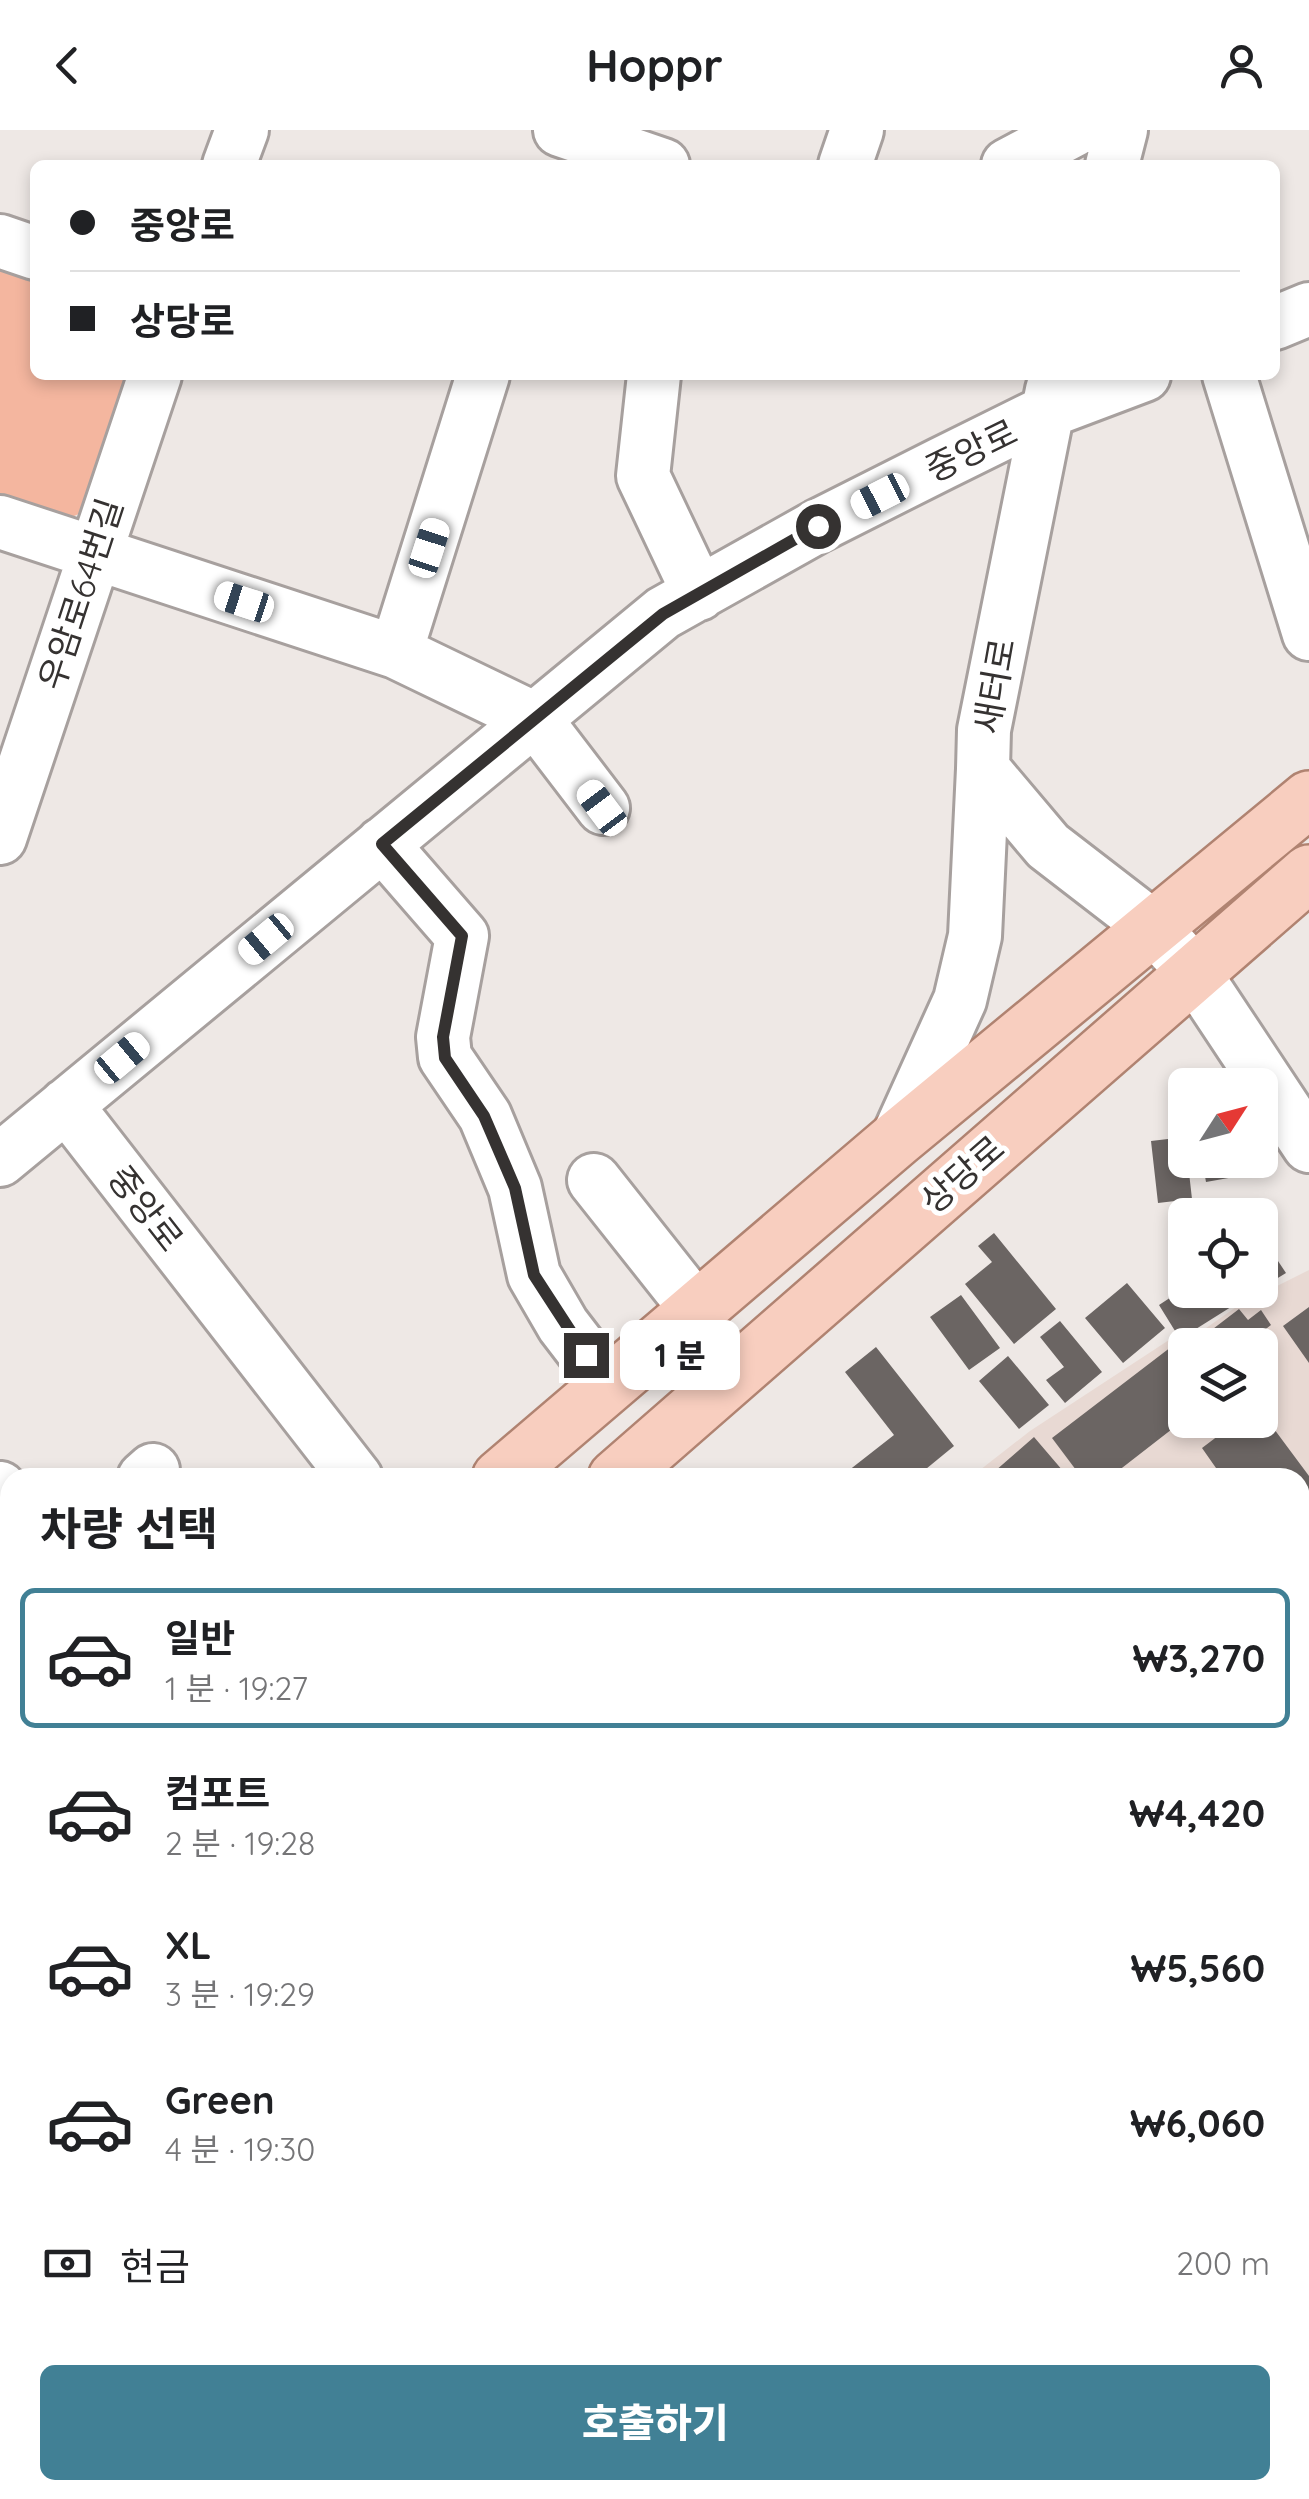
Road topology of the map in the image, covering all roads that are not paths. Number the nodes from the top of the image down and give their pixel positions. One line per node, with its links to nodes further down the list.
1 (242, 130): 7 (street)
2 (560, 130): 8 (street); 9 (street)
3 (676, 130): 10 (street)
4 (857, 130): 11 (street)
5 (1074, 130): 12 (street)
6 (1121, 130): 13 (street)
7 (231, 160)
8 (551, 160)
9 (649, 160)
10 (666, 160)
11 (847, 160)
12 (1017, 160)
13 (1113, 160)
14 (0, 241): 15 (street)
15 (30, 251)
16 (1309, 310): 17 (street)
17 (1280, 321)
18 (152, 380): 25 (street, 우암로64번길)
19 (482, 380): 28 (street)
20 (653, 380): 26 (street)
21 (1120, 380): 23 (street, 중앙로)
22 (1231, 380): 27 (street)
23 (1051, 394): 26 (street, 중앙로); 30 (street, 새터로)
24 (0, 522): 25 (street)
25 (93, 553): 28 (street); 33 (street, 우암로64번길)
26 (699, 594): 29 (street, 중앙로)
27 (1309, 634)
28 (396, 652): 29 (street)
29 (535, 719): 32 (street); 34 (street, 중앙로)
30 (983, 769): 36 (street, 새터로); 39 (street)
31 (1309, 800): 36 (main road, 상당로)
32 (602, 808)
33 (2, 821)
34 (382, 844): 38 (street, 중앙로); 44 (street)
35 (1309, 873): 37 (main road, 상당로)
36 (1153, 927): 37 (street, 새터로); 39 (main road, 상당로)
37 (1193, 971): 40 (street, 새터로); 47 (main road, 상당로)
38 (66, 1105): 41 (street, 중앙로); 45 (street, 중앙로)
39 (897, 1138): 43 (main road, 상당로)
40 (1309, 1146)
41 (0, 1160)
42 (594, 1180): 43 (street)
43 (697, 1310): 44 (main road, 상당로)
44 (609, 1384): 46 (main road, 상당로)
45 (348, 1468)
46 (512, 1468)
47 (627, 1468)

